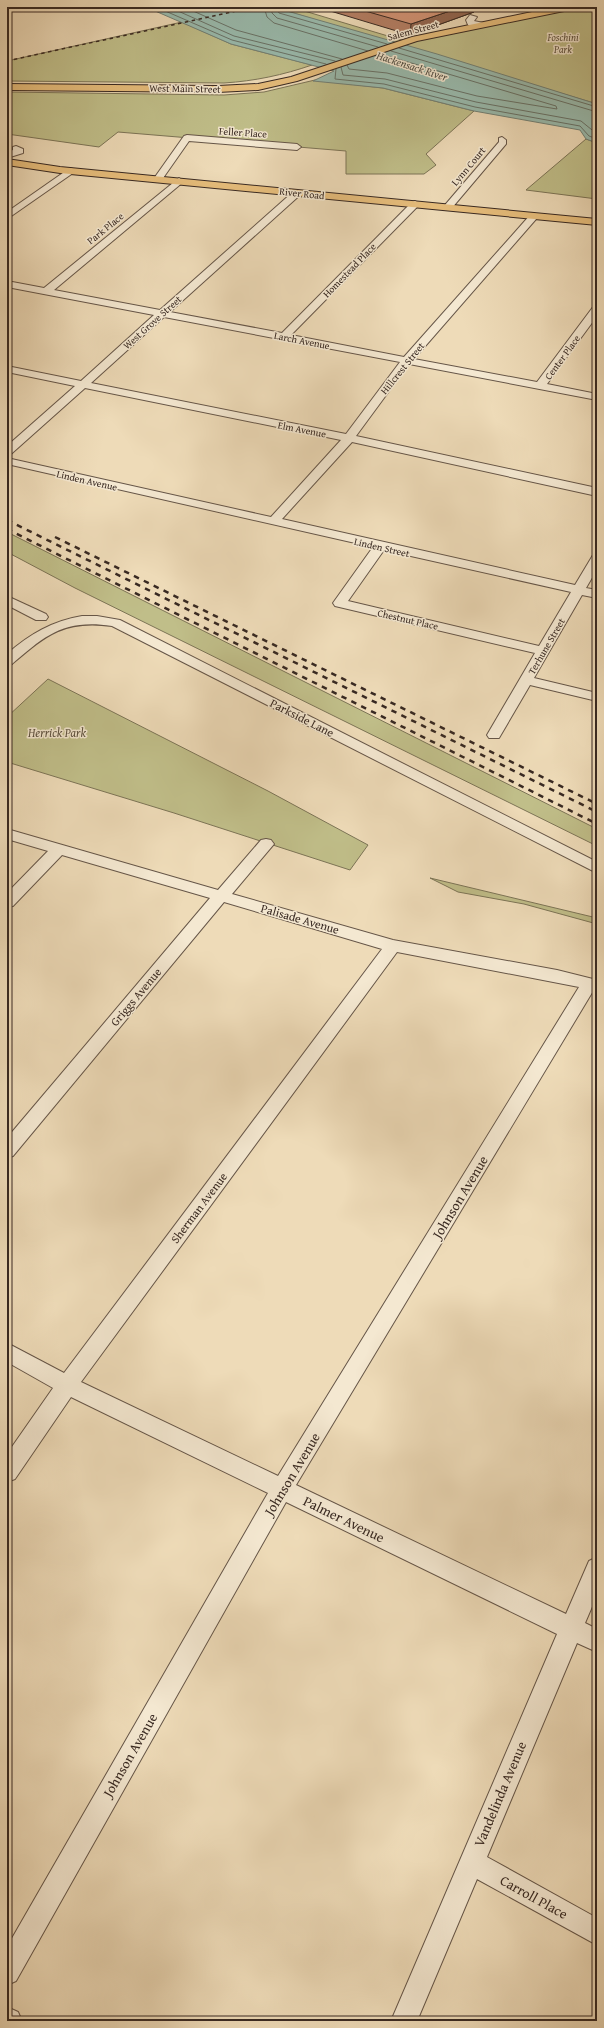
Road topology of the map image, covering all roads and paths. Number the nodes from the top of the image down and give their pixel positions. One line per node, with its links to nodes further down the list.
1 (569, 7): 3 (main road, Salem Street)
2 (476, 14): 3 (street); 4 (main road)
3 (484, 24): 4 (main road, Salem Street)
4 (436, 35): 5 (main road, Salem Street)
5 (358, 58): 6 (main road, West Main Street)
6 (7, 87)
7 (502, 140): 17 (street, Lynn Court)
8 (297, 146): 13 (street, Feller Place)
9 (16, 150): 10 (street)
10 (7, 155)
11 (7, 162): 12 (main road, River Road)
12 (70, 171): 13 (main road, River Road); 18 (street)
13 (158, 179): 14 (main road, River Road)
14 (179, 181): 15 (main road, River Road); 22 (street, Park Place)
15 (296, 193): 16 (main road, River Road); 24 (street, West Grove Street)
16 (415, 204): 17 (main road, River Road); 25 (street, Homestead Place)
17 (448, 207): 19 (main road, River Road)
18 (7, 215)
19 (534, 216): 20 (main road, River Road); 26 (street, Hillcrest Street)
20 (597, 222)
21 (7, 284): 22 (street, Larch Avenue)
22 (45, 292): 24 (street, Larch Avenue)
23 (597, 309): 29 (street, Center Place)
24 (162, 314): 25 (street, Larch Avenue); 28 (street, West Grove Street)
25 (284, 337): 26 (street, Larch Avenue)
26 (407, 360): 29 (street, Larch Avenue); 31 (street, Hillcrest Street)
27 (7, 369): 28 (street, Elm Avenue)
28 (82, 385): 31 (street, Elm Avenue); 32 (street, West Grove Street)
29 (540, 386): 30 (street, Larch Avenue)
30 (597, 397)
31 (349, 438): 34 (street, Elm Avenue); 36 (street, Hillcrest Street)
32 (7, 452)
33 (7, 462): 35 (street, Linden Avenue)
34 (597, 492)
35 (168, 499): 36 (street, Linden Street)
36 (273, 522): 37 (street, Linden Street)
37 (380, 546): 39 (street, Linden Street); 43 (street, Chestnut Place)
38 (597, 558): 39 (street, Terhune Street)
39 (578, 590): 40 (street, Linden Street); 43 (street, Terhune Street)
40 (597, 594)
41 (7, 600): 42 (street)
42 (41, 617)
43 (544, 651): 45 (street, Terhune Street)
44 (7, 661): 51 (street, Parkside Lane)
45 (526, 680): 46 (street); 47 (street, Terhune Street)
46 (597, 697)
47 (494, 735)
48 (7, 834): 50 (street, Palisade Avenue)
49 (266, 844): 52 (street, Griggs Avenue)
50 (59, 849): 52 (street, Palisade Avenue); 53 (street)
51 (597, 868)
52 (221, 896): 54 (street, Palisade Avenue); 56 (street, Griggs Avenue)
53 (7, 902)
54 (393, 946): 55 (street, Palisade Avenue); 58 (street, Sherman Avenue)
55 (593, 985): 60 (street, Johnson Avenue)
56 (7, 1151)
57 (7, 1352): 58 (street, Palmer Avenue)
58 (68, 1385): 59 (street, Sherman Avenue); 60 (street, Palmer Avenue)
59 (7, 1472)
60 (282, 1489): 62 (street, Palmer Avenue); 66 (street, Johnson Avenue)
61 (597, 1568): 62 (street, Vandelinda Avenue)
62 (570, 1628): 63 (street, Palmer Avenue); 64 (street, Vandelinda Avenue)
63 (597, 1641)
64 (471, 1862): 65 (street, Carroll Place); 67 (street, Vandelinda Avenue)
65 (597, 1932)
66 (7, 1972)
67 (404, 2021)

